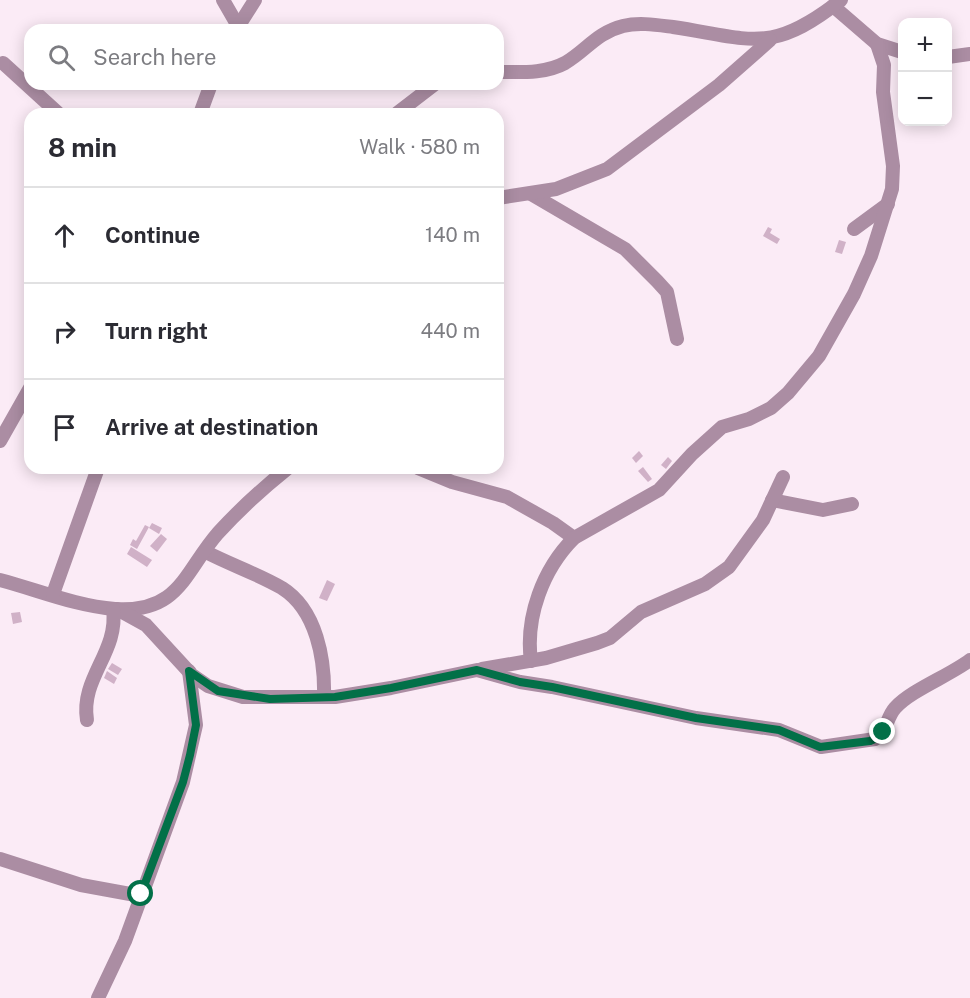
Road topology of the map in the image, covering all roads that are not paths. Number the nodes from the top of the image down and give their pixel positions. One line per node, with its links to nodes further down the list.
1 (222, 0): 4 (street)
2 (255, 0): 5 (street)
3 (837, 3): 6 (street); 7 (street)
4 (235, 24)
5 (240, 24)
6 (772, 38): 12 (street); 20 (street)
7 (877, 44): 8 (street); 22 (street)
8 (898, 50)
9 (970, 54): 10 (street)
10 (952, 56)
11 (3, 63): 13 (street)
12 (504, 72)
13 (24, 82)
14 (33, 90): 17 (street)
15 (209, 90): 18 (street)
16 (427, 90): 19 (street)
17 (52, 108)
18 (202, 108)
19 (404, 108)
20 (531, 194): 21 (street); 24 (street)
21 (504, 197)
22 (889, 202): 23 (street); 33 (street)
23 (854, 229)
24 (677, 339)
25 (24, 400): 26 (street)
26 (2, 432)
27 (96, 474): 36 (street)
28 (281, 474): 34 (street)
29 (433, 474): 33 (street)
30 (783, 477): 31 (street)
31 (772, 500): 32 (street); 39 (street)
32 (852, 504)
33 (574, 538): 39 (street)
34 (206, 552): 37 (street); 42 (street)
35 (0, 579): 36 (street)
36 (53, 594): 37 (street)
37 (115, 609): 41 (street); 43 (street)
38 (970, 660): 40 (street)
39 (531, 661): 40 (street)
40 (477, 670): 42 (street)
41 (189, 671): 42 (street); 45 (street)
42 (324, 697)
43 (87, 720)
44 (0, 859): 45 (street)
45 (141, 896): 46 (street)
46 (98, 998)

